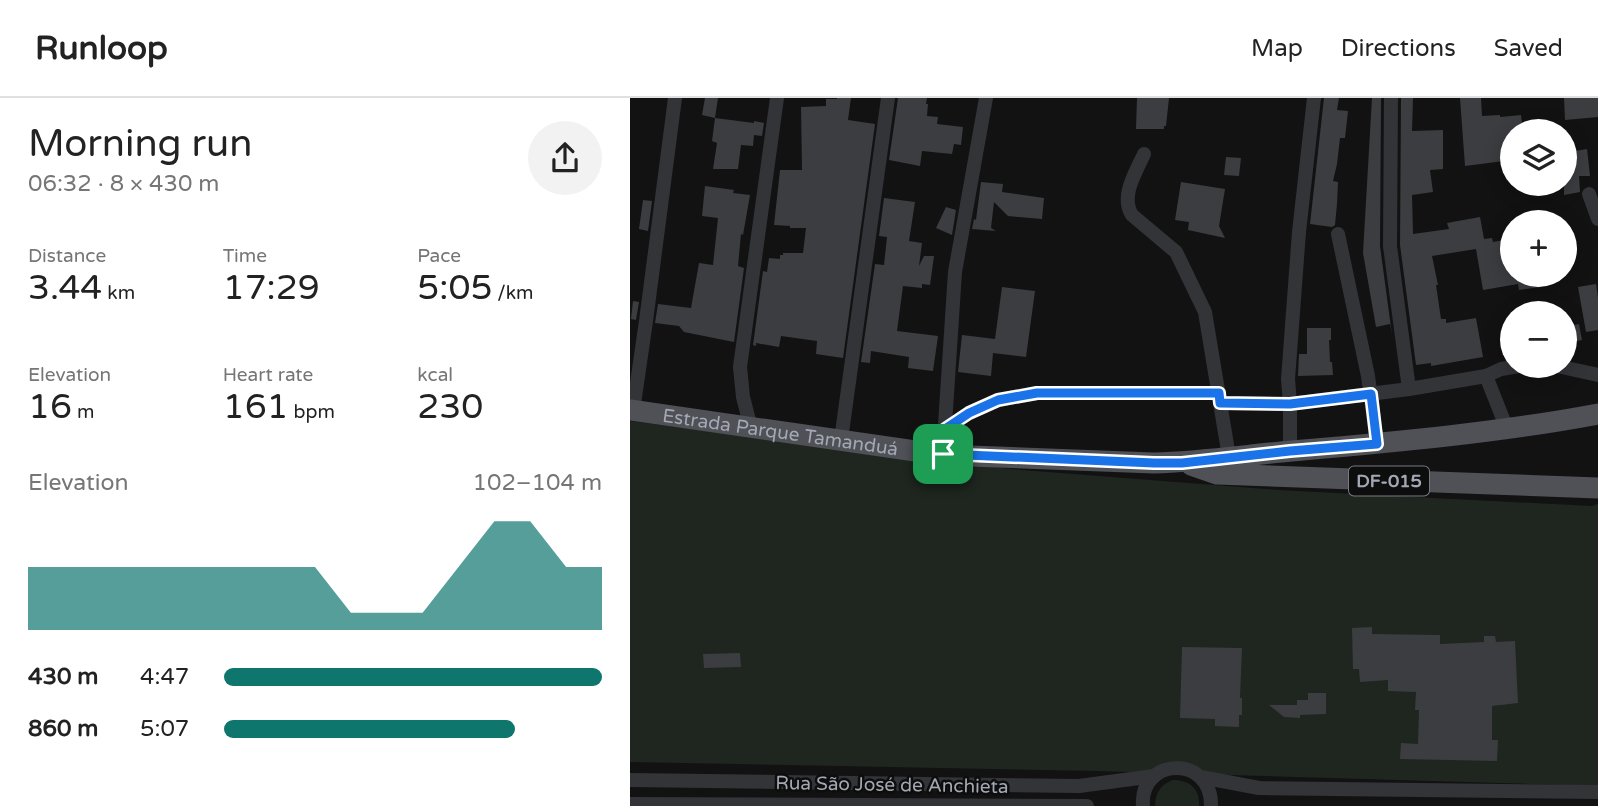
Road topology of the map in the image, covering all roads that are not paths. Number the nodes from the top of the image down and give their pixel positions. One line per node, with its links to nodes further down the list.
1 (675, 98): 19 (street)
2 (777, 98): 21 (street)
3 (888, 98): 24 (street)
4 (986, 98): 22 (street)
5 (1314, 98): 18 (street)
6 (1391, 98): 15 (street)
7 (1144, 154): 17 (street)
8 (1589, 194): 9 (street)
9 (1598, 219)
10 (1338, 234): 16 (street)
11 (1500, 369): 14 (street)
12 (1577, 370): 13 (street)
13 (1598, 375)
14 (1486, 376): 15 (street); 23 (street)
15 (1409, 389): 16 (street)
16 (1371, 394): 18 (street); 25 (street)
17 (1220, 398): 18 (street); 22 (street); 28 (street)
18 (1290, 404): 26 (street)
19 (631, 411): 21 (main road, Estrada Parque Tamanduá / DF-015)
20 (1598, 414): 23 (main road, Estrada Parque Tamanduá / DF-015)
21 (751, 428): 24 (main road, Estrada Parque Tamanduá / DF-015)
22 (945, 429): 27 (street)
23 (1507, 429): 25 (main road, Estrada Parque Tamanduá / DF-015)
24 (841, 440): 27 (main road, Estrada Parque Tamanduá / DF-015)
25 (1377, 444): 26 (main road, Estrada Parque Tamanduá / DF-015)
26 (1290, 451): 28 (main road, Estrada Parque Tamanduá / DF-015)
27 (943, 454): 29 (main road, Estrada Parque Tamanduá / DF-015)
28 (1228, 457): 29 (main road, Estrada Parque Tamanduá / DF-015)
29 (1182, 463): 30 (main road, Estrada Parque Tamanduá / DF-015)
30 (1598, 488)
31 (1154, 776): 32 (street, Rua São José de Anchieta); 33 (street, Rua São José de Anchieta); 37 (street)
32 (1201, 777): 34 (street, Rua São José de Anchieta); 38 (street)
33 (630, 780)
34 (1598, 792)
35 (630, 804): 36 (street, Rua São José de Anchieta)
36 (1087, 806)
37 (1143, 806)
38 (1211, 806)

